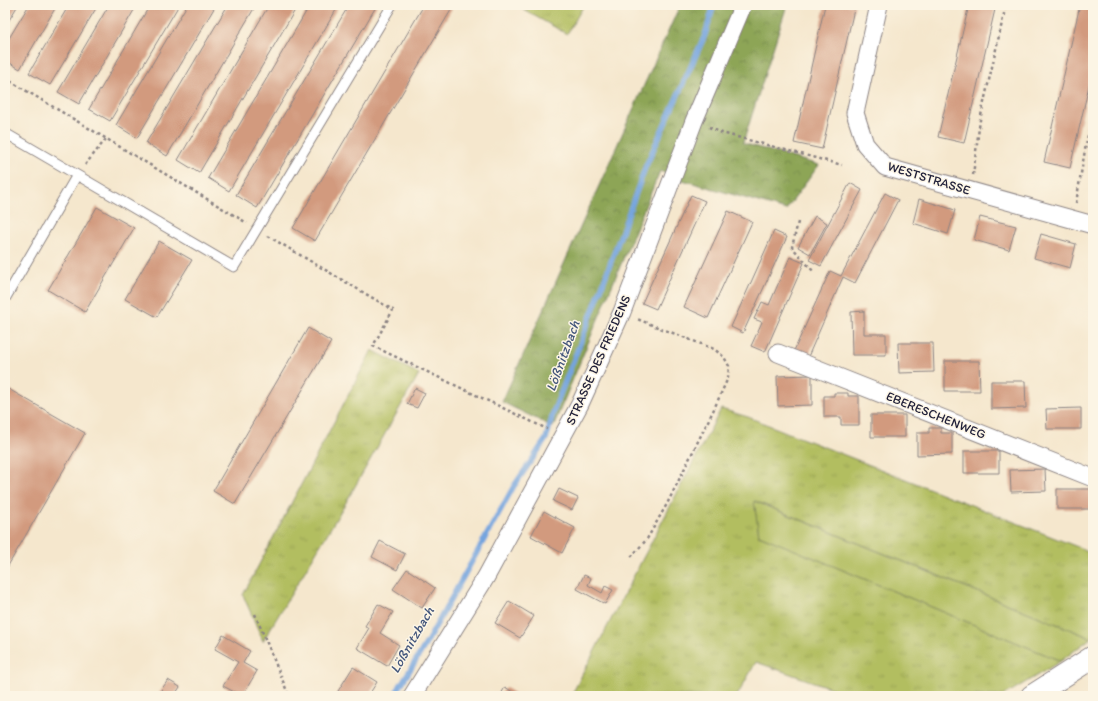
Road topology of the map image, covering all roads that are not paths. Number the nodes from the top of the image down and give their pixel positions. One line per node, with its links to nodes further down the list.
1 (392, 5): 5 (lane)
2 (743, 5): 13 (street, STRASSE DES FRIEDENS)
3 (879, 5): 6 (street, WESTSTRASSE)
4 (5, 133): 5 (lane)
5 (78, 175): 7 (lane)
6 (1093, 225)
7 (5, 299)
8 (778, 353): 9 (street, EBERESCHENWEG)
9 (1093, 478)
10 (1093, 657): 12 (street)
11 (1093, 676): 12 (street)
12 (1040, 691)
13 (412, 696)

